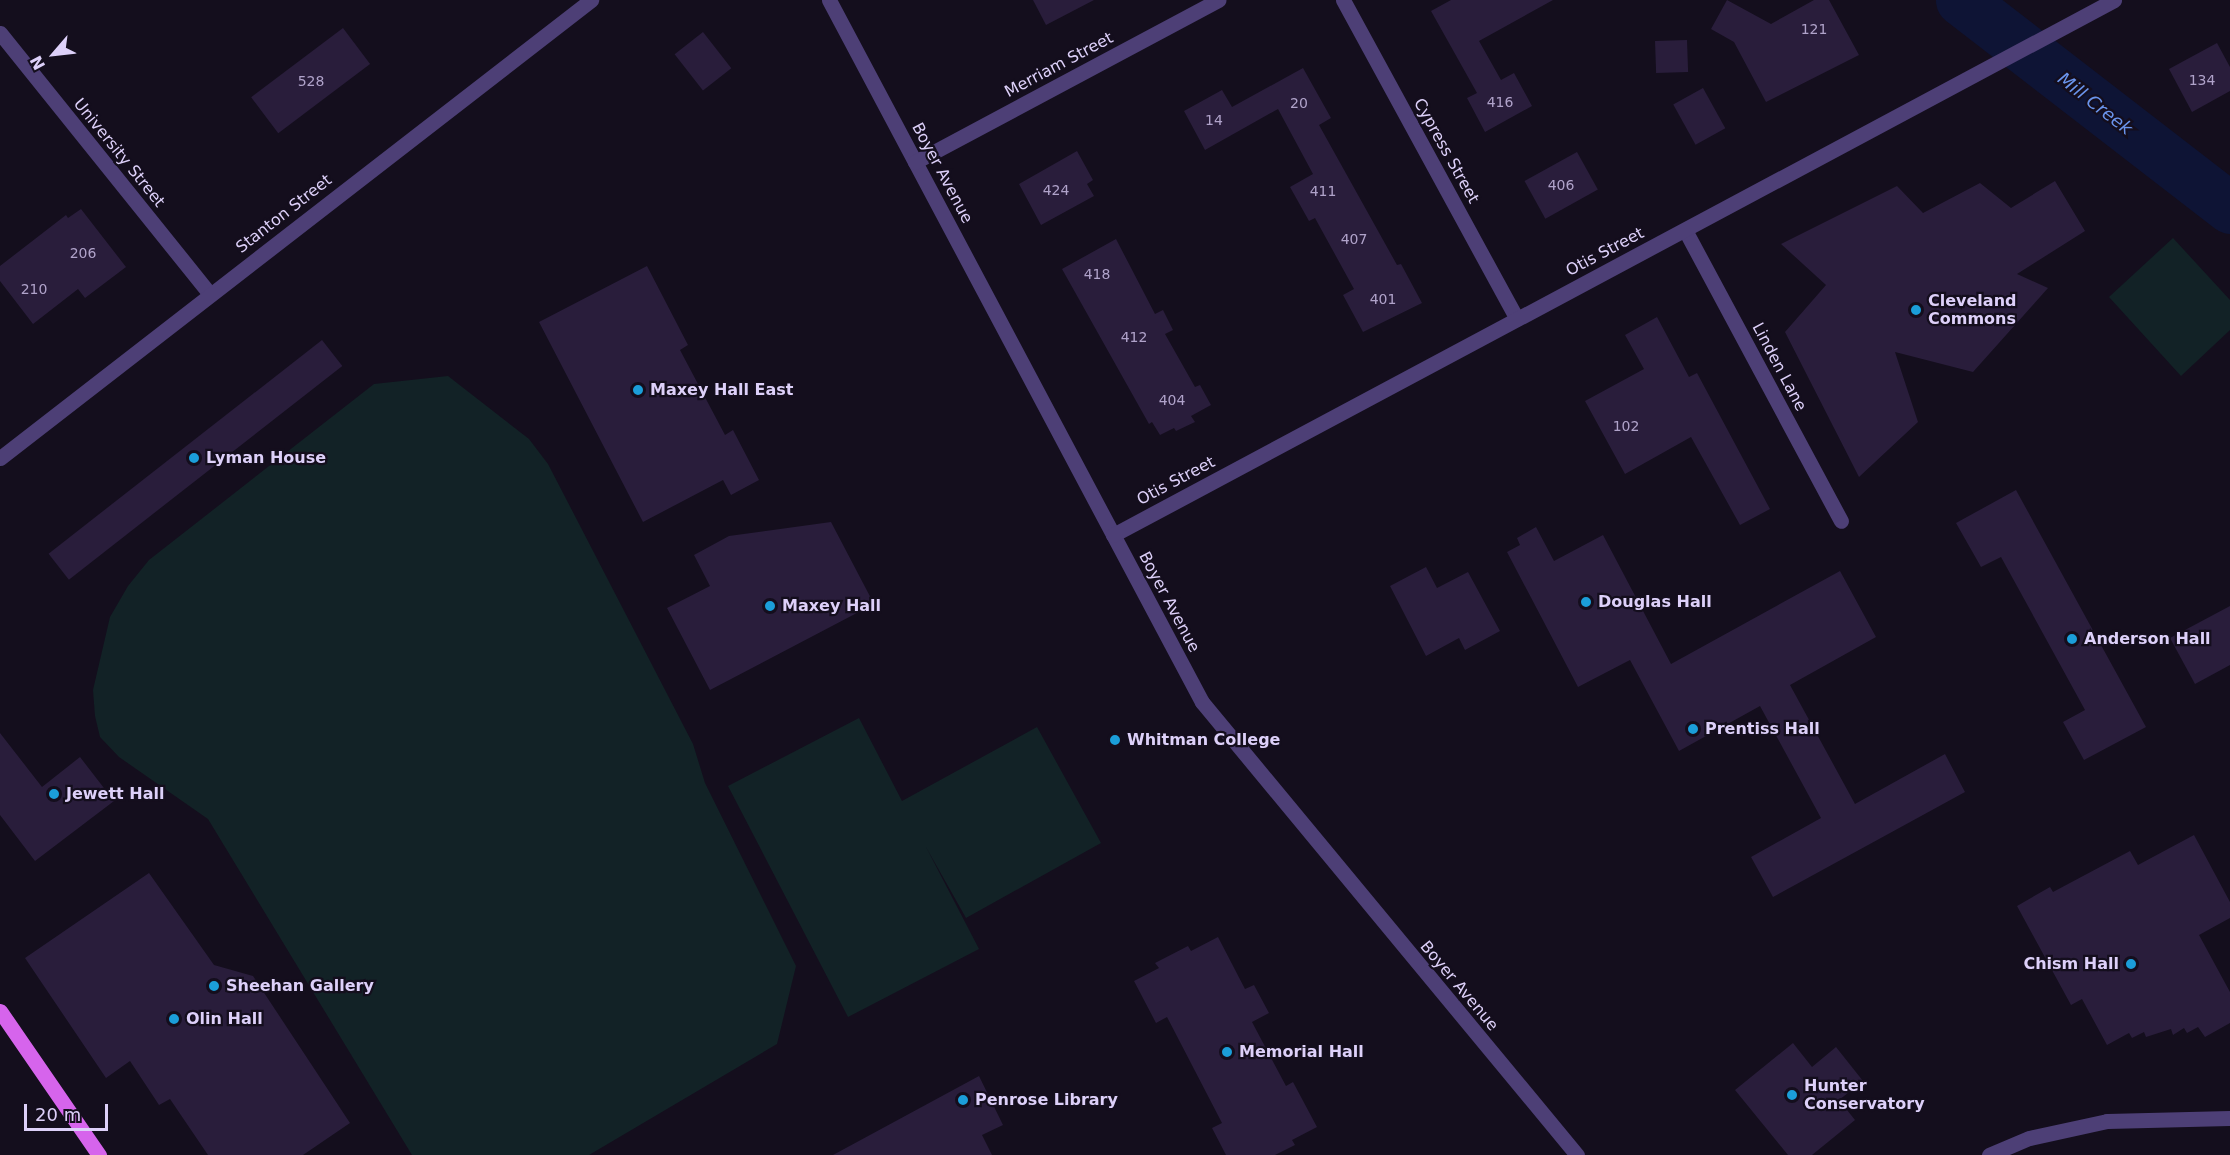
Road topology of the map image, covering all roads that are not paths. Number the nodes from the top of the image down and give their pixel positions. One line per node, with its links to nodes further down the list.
1 (591, 0): 9 (street, Stanton Street)
2 (829, 0): 7 (street, Boyer Avenue)
3 (1219, 0): 7 (street, Merriam Street)
4 (1343, 0): 10 (street, Cypress Street)
5 (2114, 0): 8 (street, Otis Street)
6 (0, 33): 9 (street, University Street)
7 (915, 162): 13 (street, Boyer Avenue)
8 (1685, 230): 10 (street, Otis Street); 12 (street, Linden Lane)
9 (210, 294): 11 (street, Stanton Street)
10 (1517, 319): 13 (street, Otis Street)
11 (0, 458)
12 (1841, 521)
13 (1113, 535): 17 (street, Boyer Avenue)
14 (0, 1011): 16 (main road)
15 (2230, 1118): 18 (street)
16 (99, 1155)
17 (1577, 1155)
18 (1989, 1155)

